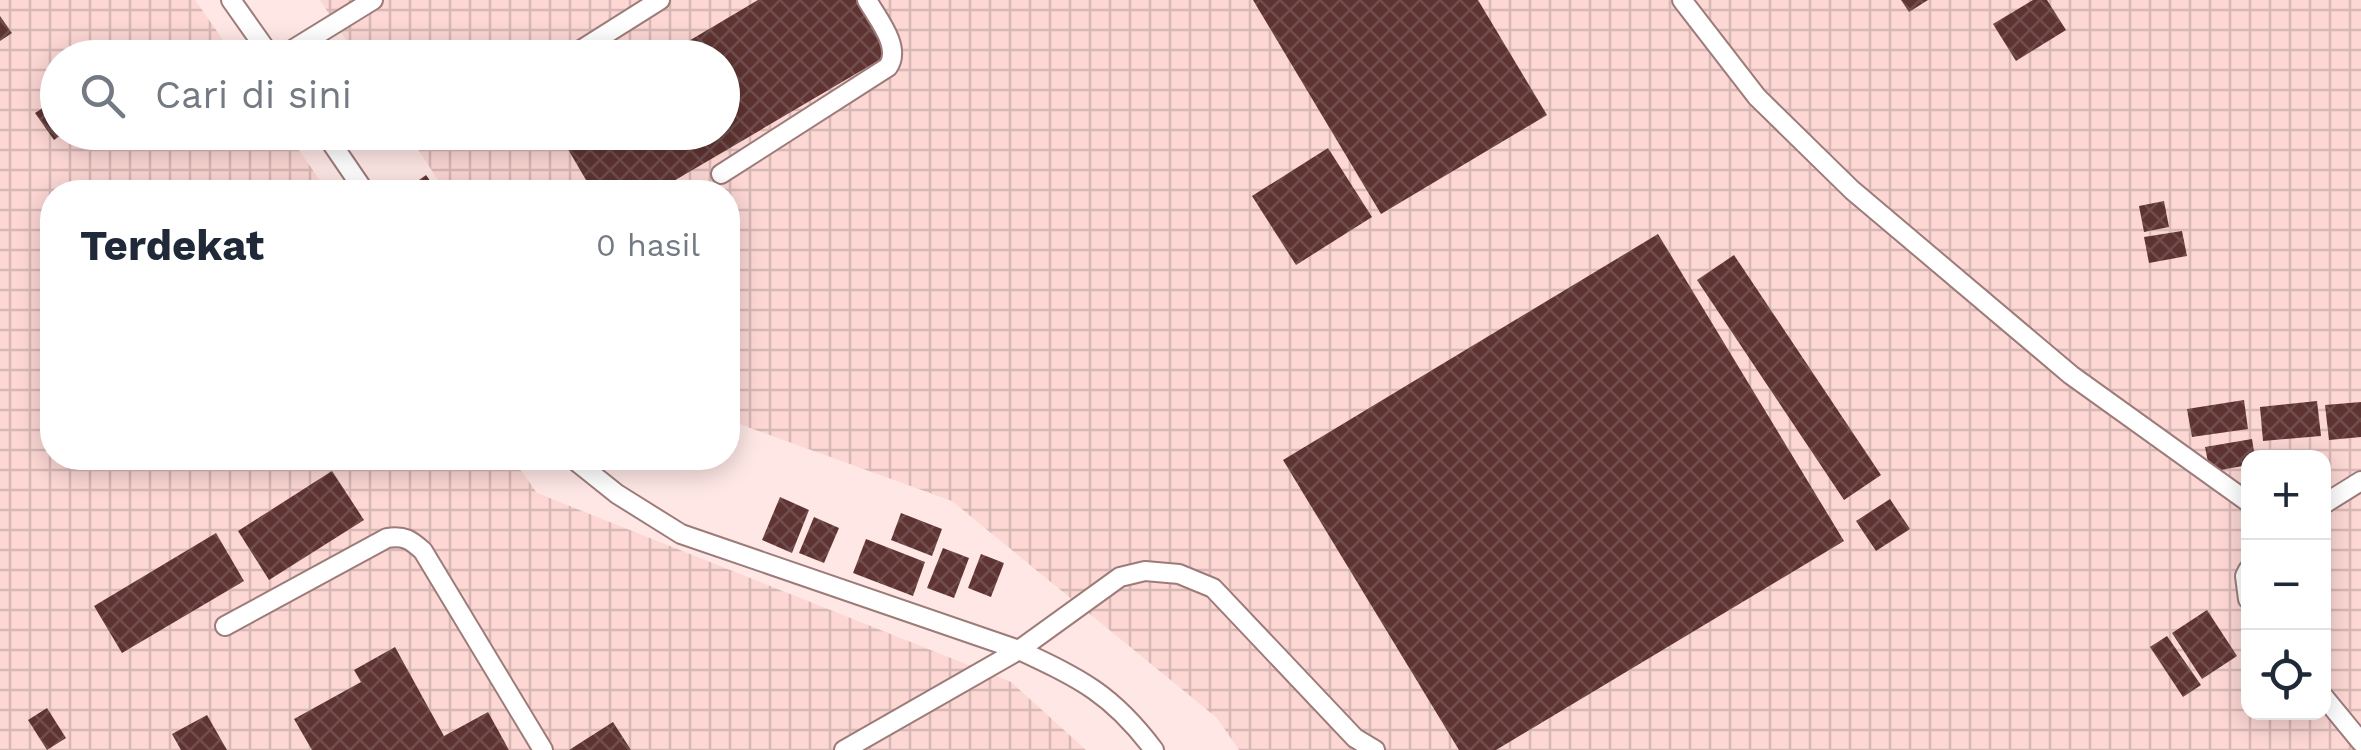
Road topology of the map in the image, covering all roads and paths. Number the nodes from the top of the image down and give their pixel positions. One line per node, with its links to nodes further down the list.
1 (231, 0): 6 (lane)
2 (372, 0): 7 (lane)
3 (660, 0): 8 (lane)
4 (867, 0): 10 (lane)
5 (1682, 0): 14 (lane)
6 (259, 40)
7 (308, 40)
8 (596, 40)
9 (337, 150): 11 (lane)
10 (721, 174)
11 (358, 180)
12 (587, 470): 17 (lane)
13 (2361, 481): 15 (lane)
14 (2241, 497)
15 (2331, 500)
16 (224, 626): 20 (lane)
17 (1019, 650): 21 (lane); 22 (lane); 23 (lane)
18 (2331, 706): 19 (lane)
19 (2361, 742)
20 (543, 750)
21 (844, 750)
22 (1154, 750)
23 (1375, 750)

